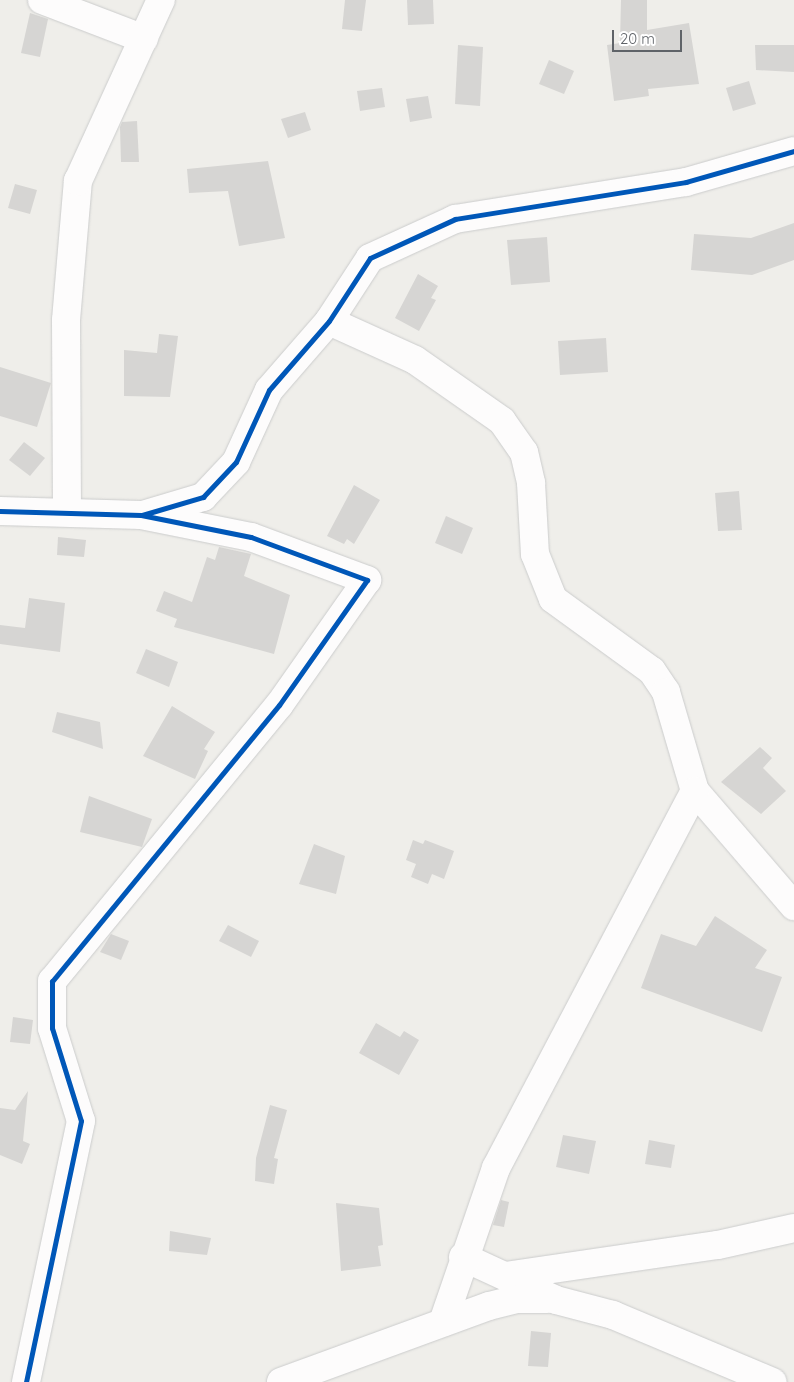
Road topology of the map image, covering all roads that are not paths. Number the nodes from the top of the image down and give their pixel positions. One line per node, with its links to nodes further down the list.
1 (42, 0): 3 (street)
2 (161, 0): 3 (street)
3 (144, 39): 7 (street)
4 (794, 151): 5 (street)
5 (329, 321): 8 (street); 9 (street)
6 (0, 511): 7 (street)
7 (67, 511): 8 (street)
8 (141, 515): 16 (street)
9 (695, 790): 10 (street); 12 (street)
10 (794, 906)
11 (794, 1228): 13 (street)
12 (463, 1257): 13 (street); 15 (street)
13 (503, 1276): 14 (street)
14 (556, 1300): 15 (street); 18 (street)
15 (443, 1322): 17 (street)
16 (26, 1382)
17 (281, 1382)
18 (772, 1382)

